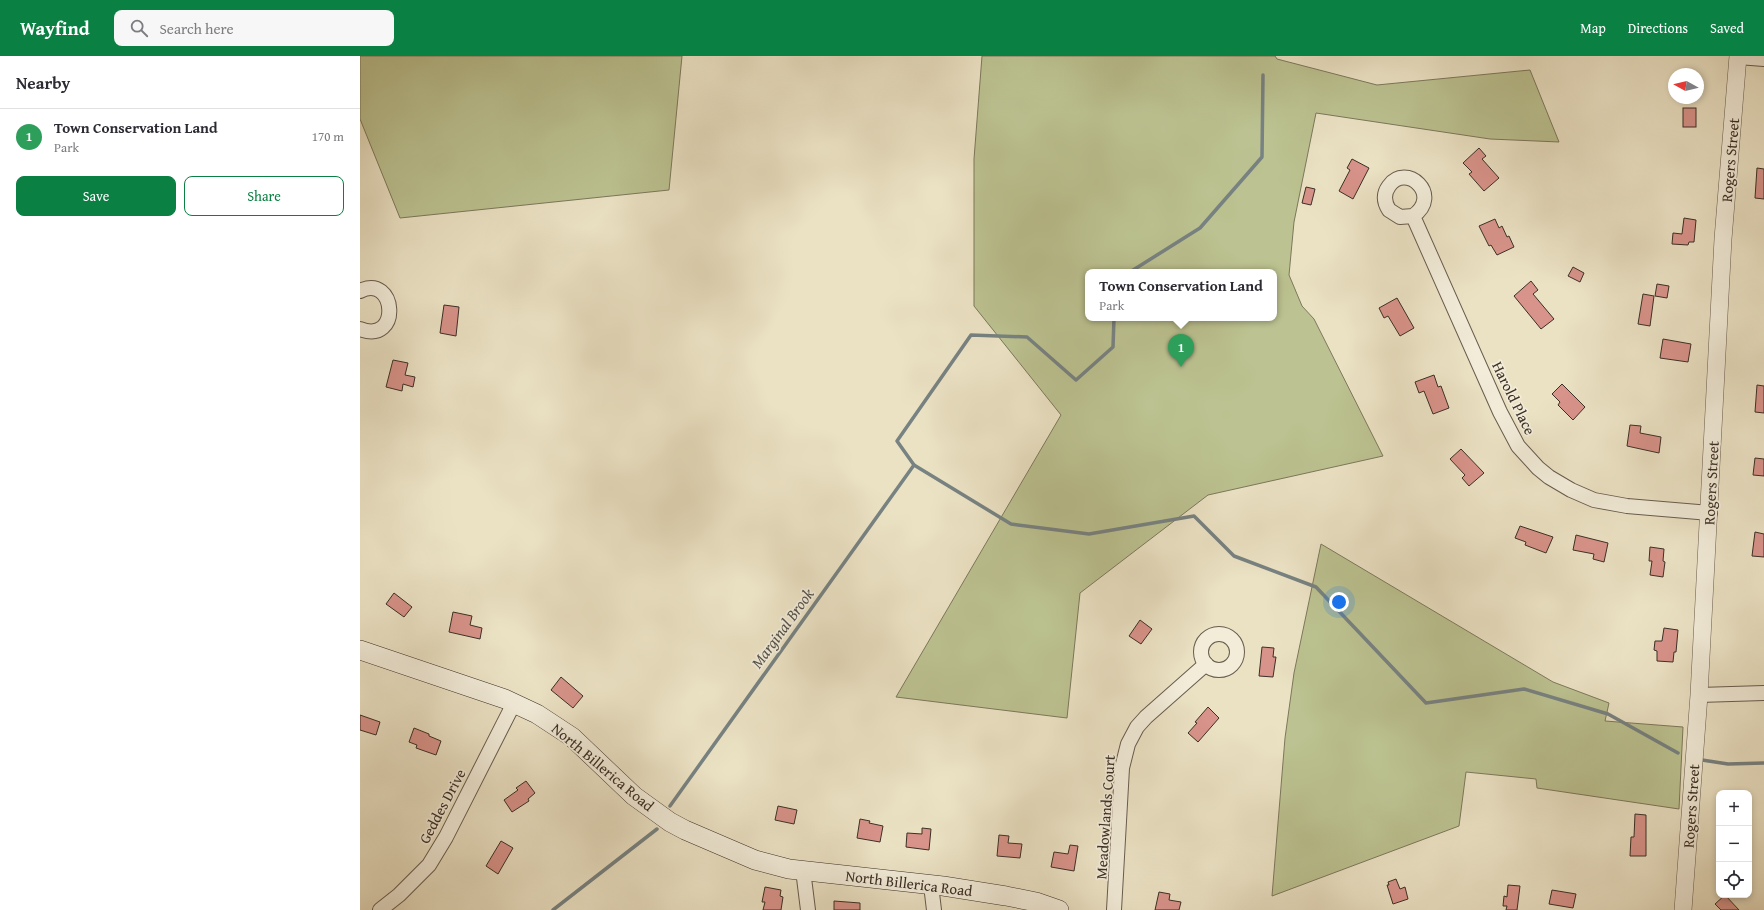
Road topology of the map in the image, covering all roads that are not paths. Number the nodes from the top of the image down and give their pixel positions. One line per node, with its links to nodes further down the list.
1 (1738, 57): 2 (street); 6 (street, Rogers Street)
2 (1764, 59)
3 (1413, 216): 6 (street, Harold Place)
4 (360, 291): 5 (street)
5 (360, 330)
6 (1710, 513): 10 (street, Rogers Street)
7 (360, 650): 11 (main road, North Billerica Road)
8 (1206, 664): 18 (street, Meadowlands Court)
9 (1764, 693): 10 (street)
10 (1699, 696): 19 (street, Rogers Street)
11 (514, 703): 12 (main road, North Billerica Road); 14 (street, Geddes Drive)
12 (803, 870): 13 (main road, North Billerica Road); 15 (street)
13 (931, 885): 16 (street); 17 (main road, North Billerica Road)
14 (380, 910)
15 (808, 910)
16 (934, 910)
17 (1059, 910)
18 (1114, 910)
19 (1683, 910)

